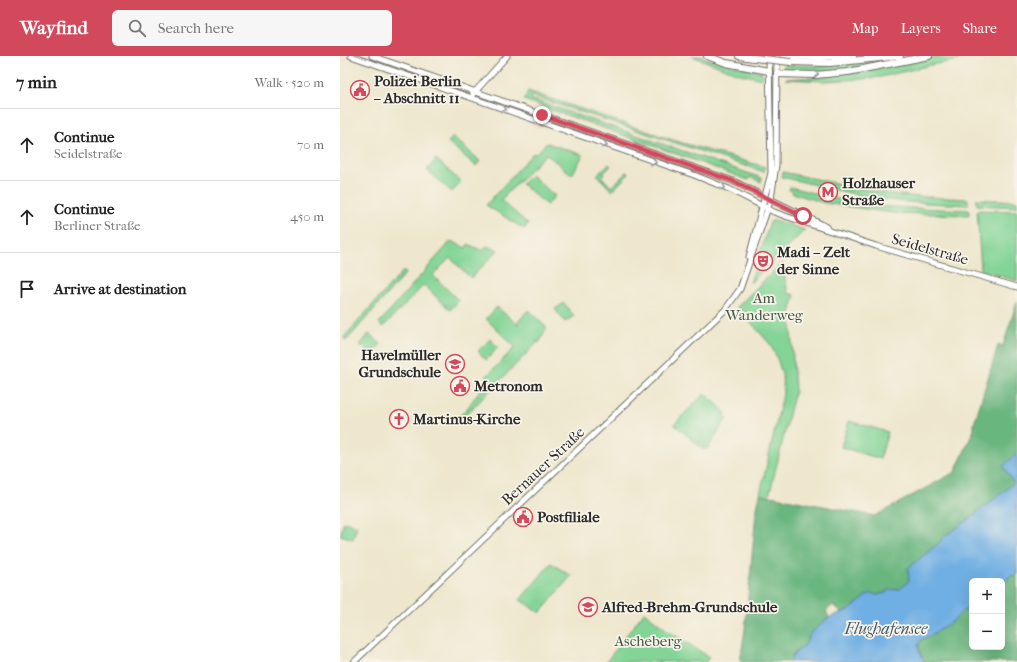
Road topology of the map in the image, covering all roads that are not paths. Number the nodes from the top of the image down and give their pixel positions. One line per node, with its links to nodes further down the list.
1 (351, 56): 16 (main road, Seidelstraße)
2 (372, 56): 15 (main road, Seidelstraße)
3 (507, 56): 15 (main road)
4 (707, 56): 13 (highway)
5 (739, 56): 12 (highway, bridge)
6 (769, 56): 13 (main road)
7 (777, 56): 14 (main road)
8 (783, 56): 12 (highway)
9 (853, 56): 12 (highway)
10 (900, 56): 12 (highway)
11 (929, 56): 14 (highway, one-way to 11)
12 (791, 59)
13 (769, 71): 14 (main road); 17 (main road)
14 (777, 74): 18 (main road)
15 (474, 92): 16 (main road); 17 (main road, Seidelstraße)
16 (470, 97): 19 (main road, Seidelstraße, one-way to 19)
17 (764, 196): 18 (main road, Seidelstraße); 19 (main road, Bernauer Straße)
18 (771, 199): 20 (main road, Bernauer Straße); 21 (main road, Seidelstraße)
19 (762, 206): 20 (main road, Seidelstraße); 22 (main road, Bernauer Straße)
20 (768, 209): 21 (main road, Seidelstraße); 22 (main road, Bernauer Straße)
21 (838, 232): 23 (main road, Seidelstraße)
22 (743, 283): 24 (main road, Bernauer Straße)
23 (1017, 288)
24 (354, 662)

